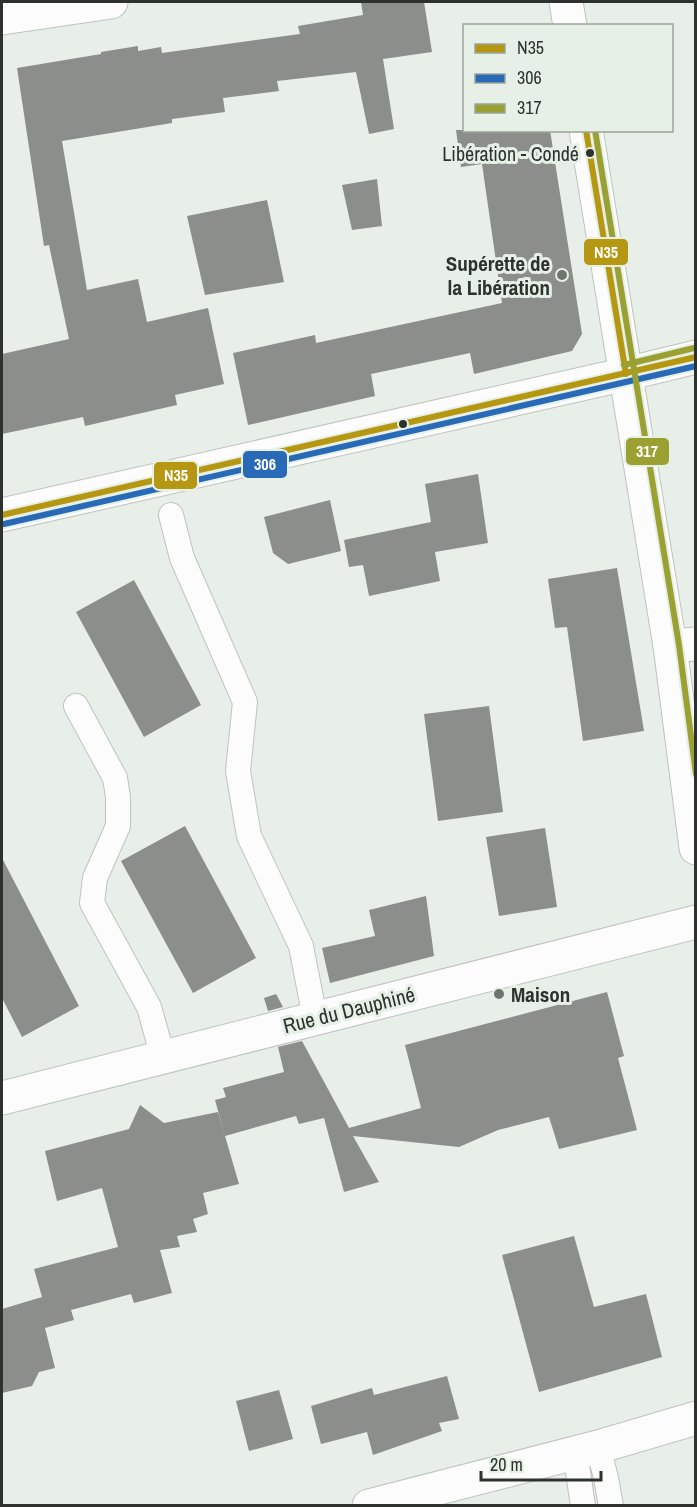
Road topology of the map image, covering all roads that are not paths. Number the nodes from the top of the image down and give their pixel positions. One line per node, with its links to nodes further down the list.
1 (111, 2): 3 (street)
2 (566, 2): 4 (street)
3 (2, 18)
4 (570, 24)
5 (586, 132): 7 (street)
6 (696, 357): 7 (street)
7 (626, 374): 8 (street); 10 (street)
8 (2, 514)
9 (171, 515): 14 (lane)
10 (683, 645): 12 (street)
11 (76, 706): 15 (lane)
12 (696, 848)
13 (696, 922): 14 (street, Rue du Dauphiné)
14 (315, 1018): 15 (street, Rue du Dauphiné)
15 (163, 1058): 16 (street, Rue du Dauphiné)
16 (2, 1098)
17 (696, 1418): 18 (street)
18 (586, 1450): 19 (street); 20 (lane); 21 (lane)
19 (369, 1506)
20 (583, 1506)
21 (611, 1506)

